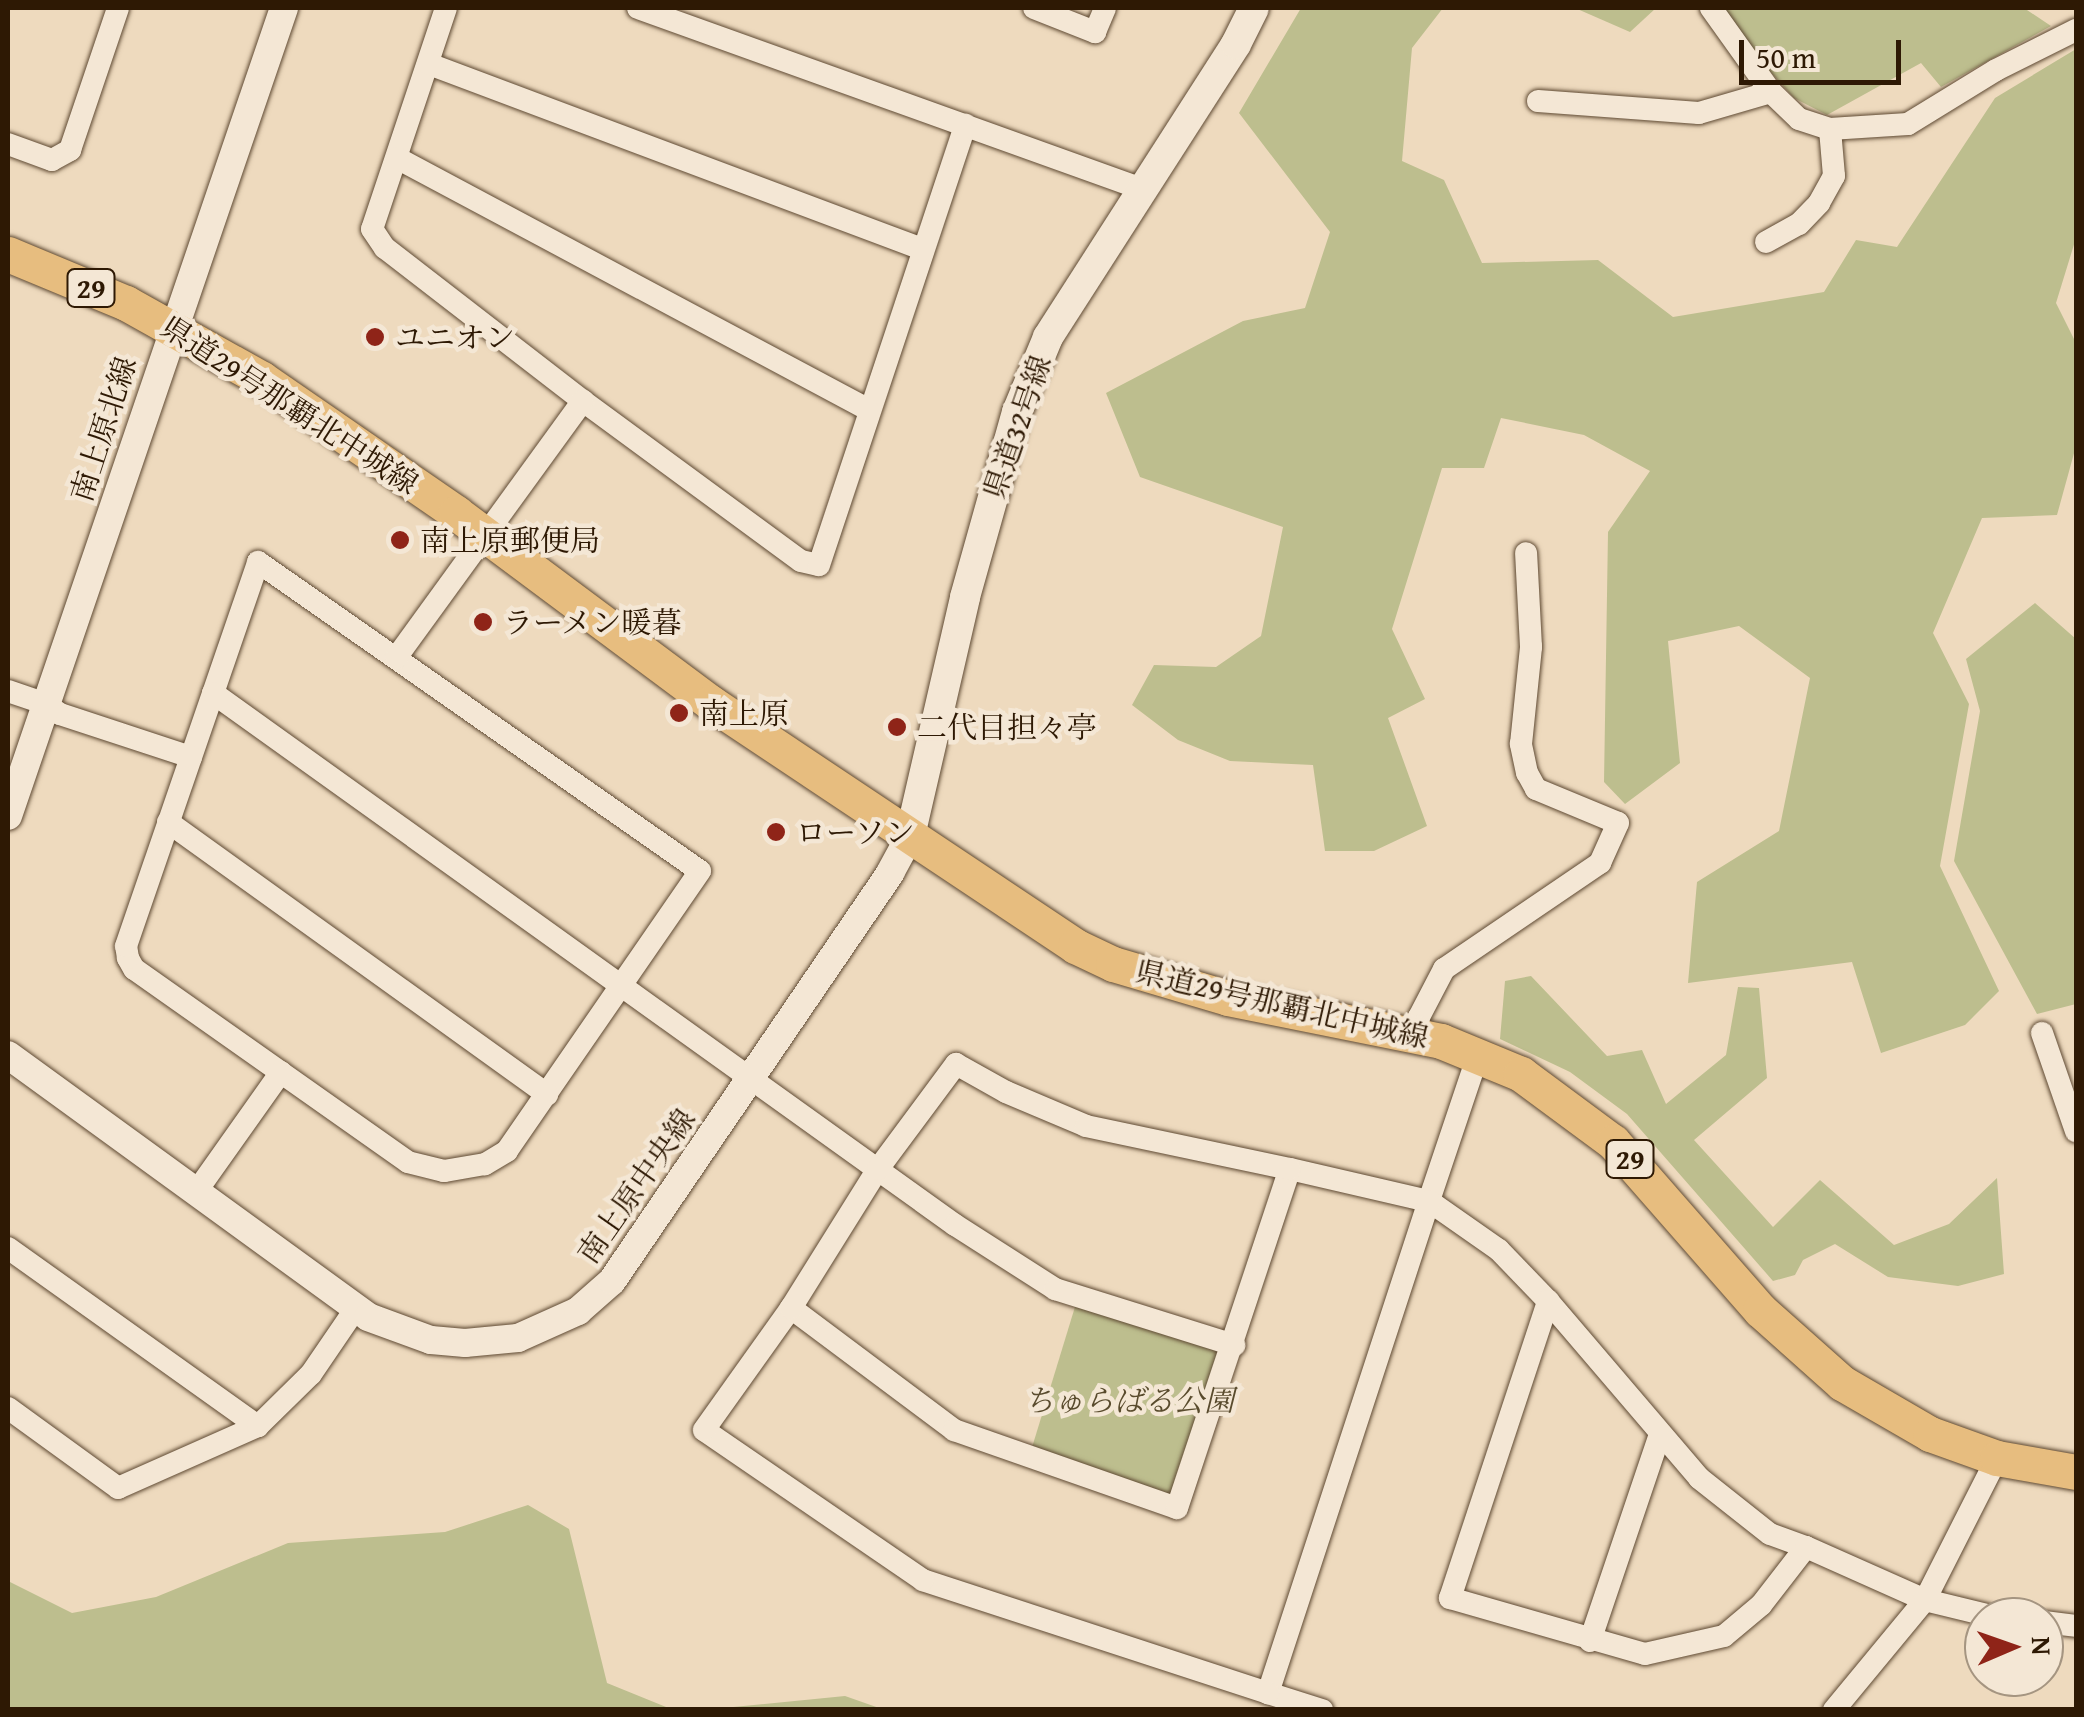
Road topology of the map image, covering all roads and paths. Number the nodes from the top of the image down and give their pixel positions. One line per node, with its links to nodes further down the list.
1 (118, 8): 15 (street)
2 (284, 8): 21 (street, 南上原北線)
3 (446, 8): 10 (street)
4 (638, 8): 13 (street)
5 (1034, 8): 6 (street)
6 (1106, 8)
7 (1254, 8): 17 (main road, 県道32号線)
8 (1711, 8): 11 (street)
9 (2076, 30): 14 (street)
10 (429, 64): 16 (street); 19 (street)
11 (1771, 92): 12 (street); 14 (street)
12 (1538, 101)
13 (964, 125): 17 (street); 19 (street)
14 (1830, 128): 18 (street)
15 (8, 144)
16 (397, 158): 22 (street); 23 (street)
17 (1142, 188): 33 (main road, 県道32号線)
18 (1766, 242)
19 (922, 249): 23 (street)
20 (8, 254): 21 (main road, 県道29号那覇北中城線 / 29)
21 (172, 326): 24 (main road, 県道29号那覇北中城線 / 29); 29 (street, 南上原北線)
22 (583, 401): 23 (street); 24 (street)
23 (867, 409)
24 (484, 535): 26 (street); 33 (main road, 県道29号那覇北中城線 / 29)
25 (1526, 553): 36 (street)
26 (396, 658): 28 (street); 34 (street)
27 (8, 691): 29 (street)
28 (213, 693): 30 (street); 34 (street)
29 (46, 704): 30 (street); 31 (street, 南上原北線)
30 (191, 757): 32 (street)
31 (8, 816)
32 (168, 822): 39 (street); 41 (street)
33 (910, 836): 36 (main road, 県道29号那覇北中城線 / 29); 40 (street, 南上原中央線)
34 (622, 984): 40 (street); 41 (street)
35 (2042, 1033): 42 (street)
36 (1416, 1034): 38 (main road, 県道29号那覇北中城線 / 29)
37 (8, 1055): 45 (street, 南上原中央線)
38 (1478, 1055): 46 (street); 55 (main road, 県道29号那覇北中城線 / 29)
39 (281, 1072): 41 (street); 45 (street)
40 (752, 1076): 44 (street); 49 (street, 南上原中央線)
41 (546, 1094)
42 (2076, 1131)
43 (1290, 1169): 44 (street); 46 (street); 51 (street)
44 (878, 1170): 50 (street); 51 (street)
45 (196, 1192): 49 (street, 南上原中央線)
46 (1429, 1201): 48 (street); 61 (street)
47 (8, 1248): 53 (street)
48 (1548, 1301): 54 (street); 60 (street)
49 (356, 1308): 53 (street)
50 (791, 1308): 51 (street); 61 (street)
51 (1234, 1345)
52 (8, 1408): 53 (street)
53 (258, 1426)
54 (1660, 1434): 57 (street); 60 (street)
55 (1997, 1458): 56 (main road, 県道29号那覇北中城線 / 29); 58 (street)
56 (2076, 1472)
57 (1806, 1547): 58 (street); 60 (street)
58 (1925, 1600): 59 (street); 63 (street)
59 (1964, 1610)
60 (1590, 1641)
61 (1268, 1693): 62 (street)
62 (1322, 1710)
63 (1834, 1710)

